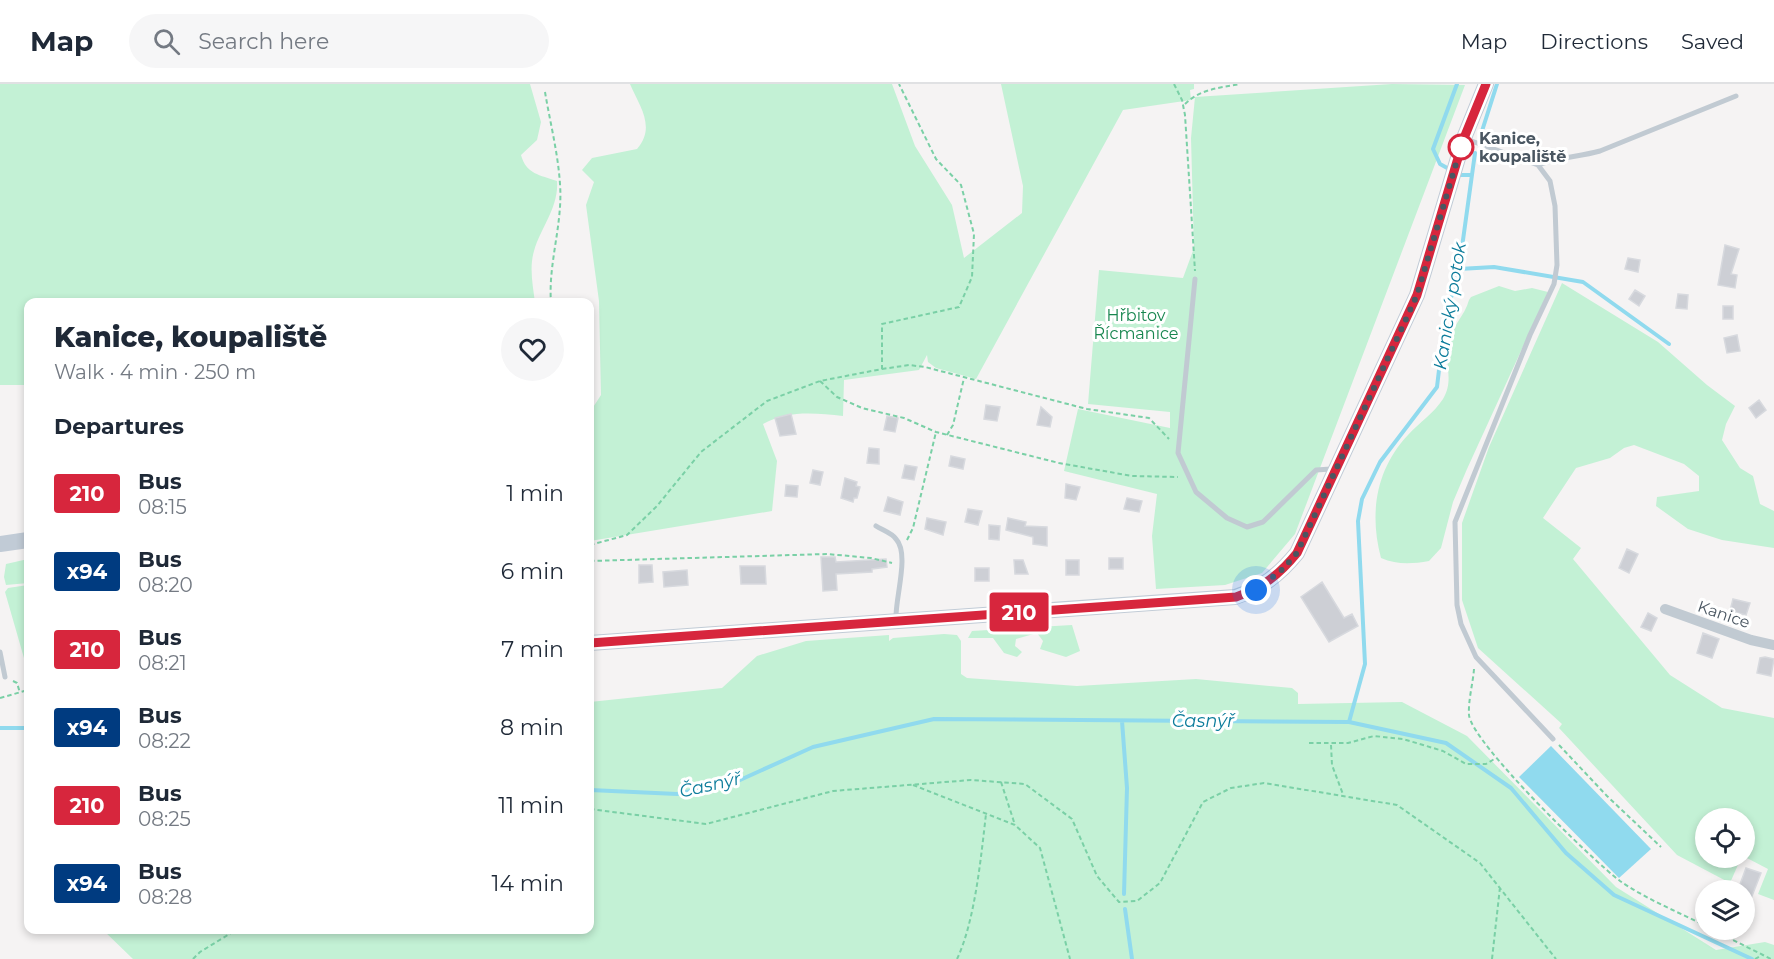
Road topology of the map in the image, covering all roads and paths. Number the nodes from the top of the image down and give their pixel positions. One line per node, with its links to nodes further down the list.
1 (899, 84): 12 (path)
2 (1173, 84): 7 (path)
3 (1240, 84): 7 (path)
4 (1485, 84): 8 (main road)
5 (545, 92): 11 (path)
6 (1736, 96): 9 (lane)
7 (1184, 106): 10 (path)
8 (1464, 138): 9 (lane); 18 (main road)
9 (1538, 165): 32 (lane)
10 (1195, 279): 17 (lane)
11 (551, 298)
12 (882, 369): 13 (path); 14 (path)
13 (964, 378): 16 (path); 17 (path)
14 (820, 381): 15 (path); 23 (path)
15 (936, 432): 16 (path); 24 (path)
16 (947, 435): 19 (path)
17 (1178, 453): 19 (lane)
18 (1336, 469): 19 (lane); 28 (main road)
19 (1190, 478)
20 (876, 526): 24 (lane)
21 (24, 541): 22 (main road)
22 (0, 544)
23 (594, 544)
24 (901, 548): 26 (lane)
25 (594, 561): 26 (path)
26 (902, 566): 28 (lane)
27 (1665, 609): 30 (street, Kanice)
28 (896, 621): 29 (main road)
29 (594, 643)
30 (1774, 645)
31 (0, 652): 33 (lane)
32 (1476, 657): 37 (lane); 40 (path)
33 (5, 677): 35 (path)
34 (24, 692): 35 (path)
35 (20, 693): 36 (path)
36 (0, 698)
37 (1553, 739): 47 (path)
38 (1309, 743): 39 (path)
39 (1331, 745): 40 (path); 43 (path)
40 (1497, 757): 49 (path)
41 (1000, 782): 42 (path); 43 (path); 46 (path)
42 (912, 785): 44 (path); 45 (path)
43 (1344, 796): 48 (path)
44 (594, 809)
45 (986, 814): 46 (path); 54 (path)
46 (1015, 825): 55 (path)
47 (1661, 847)
48 (1500, 887): 56 (path); 57 (path)
49 (1695, 920)
50 (229, 934): 53 (path)
51 (1733, 940): 52 (path)
52 (1762, 955): 58 (path); 59 (path)
53 (193, 959)
54 (957, 959)
55 (1071, 959)
56 (1492, 959)
57 (1556, 959)
58 (1755, 959)
59 (1771, 959)

